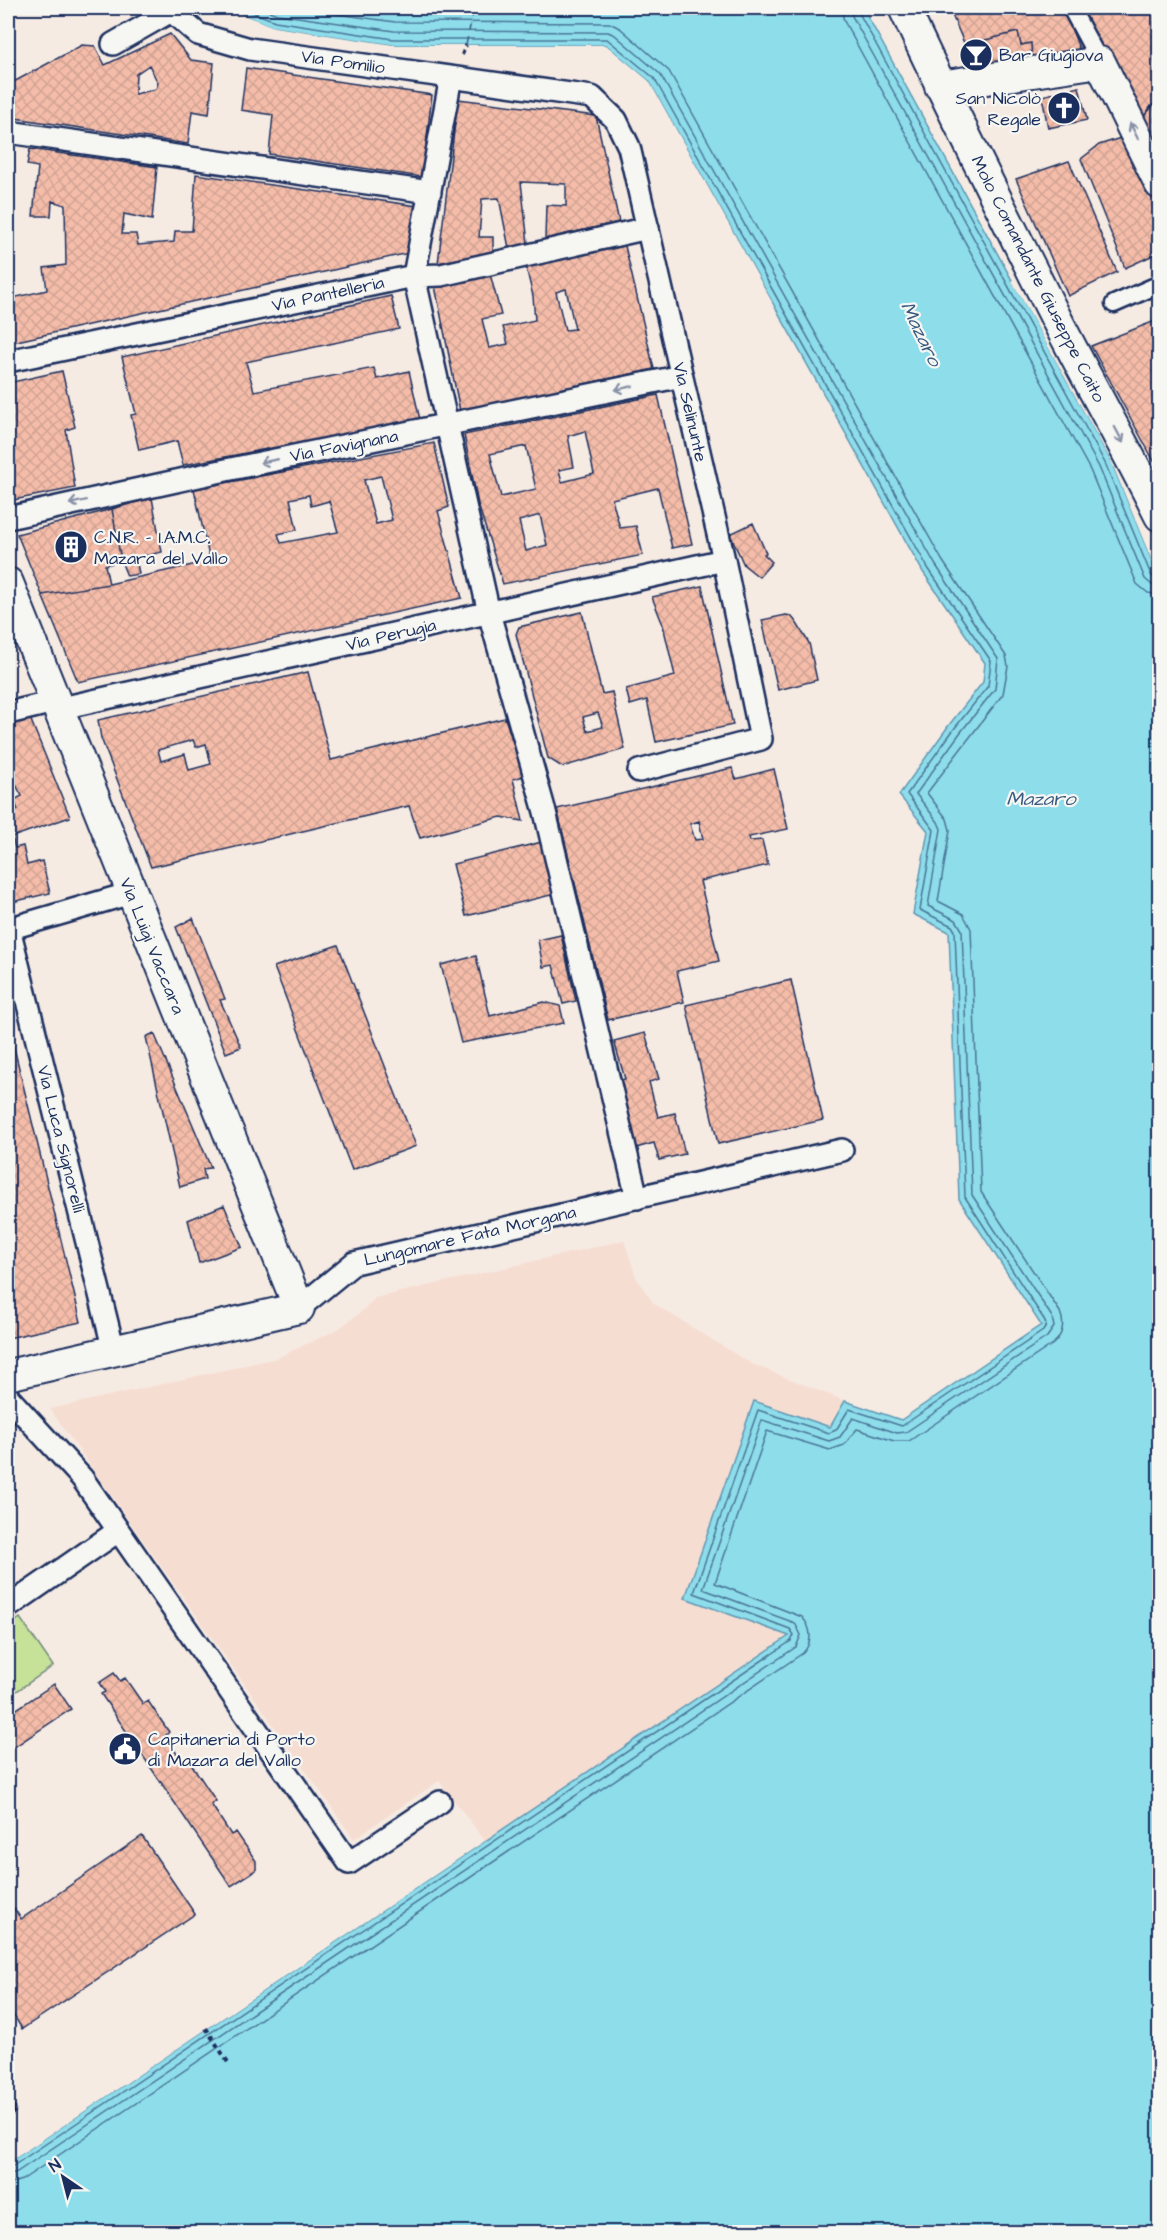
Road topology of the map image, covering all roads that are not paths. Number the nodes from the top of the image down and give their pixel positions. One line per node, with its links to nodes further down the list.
1 (904, 8): 6 (main road, Molo Comandante Giuseppe Caito)
2 (1071, 8): 4 (street)
3 (112, 44): 5 (street, Via Pomilio)
4 (1100, 62): 6 (main road); 9 (main road, one-way to 4)
5 (451, 77): 7 (street, Via Pomilio); 10 (street)
6 (940, 86): 18 (main road, Molo Comandante Giuseppe Caito, one-way to 18)
7 (592, 97): 11 (street, Via Selinunte)
8 (8, 132): 10 (street)
9 (1160, 184)
10 (430, 192): 12 (street)
11 (648, 228): 12 (street, Via Pantelleria); 16 (street, Via Selinunte)
12 (414, 276): 15 (street, Via Pantelleria); 17 (street)
13 (1160, 284): 14 (street)
14 (1114, 304)
15 (8, 361)
16 (681, 376): 17 (street, Via Favignana, one-way to 17); 20 (street, Via Selinunte)
17 (447, 425): 19 (street, Via Favignana, one-way to 19); 22 (street)
18 (1160, 516)
19 (8, 518)
20 (724, 560): 22 (street, Via Perugia); 25 (street, Via Selinunte)
21 (8, 584): 23 (main road, Via Luigi Vaccara)
22 (489, 613): 23 (street, Via Perugia); 29 (street)
23 (56, 705): 24 (street, Via Perugia); 26 (main road, Via Luigi Vaccara)
24 (8, 713)
25 (639, 771)
26 (131, 893): 27 (street); 30 (main road, Via Luigi Vaccara)
27 (8, 928): 31 (street, Via Luca Signorelli)
28 (842, 1150): 29 (street, Lungomare Fata Morgana)
29 (637, 1198): 30 (street, Lungomare Fata Morgana)
30 (299, 1308): 31 (main road, Lungomare Fata Morgana)
31 (114, 1350): 32 (main road, Lungomare Fata Morgana)
32 (8, 1375)
33 (8, 1397): 34 (street)
34 (118, 1531): 35 (street); 36 (street)
35 (8, 1607)
36 (440, 1803)

